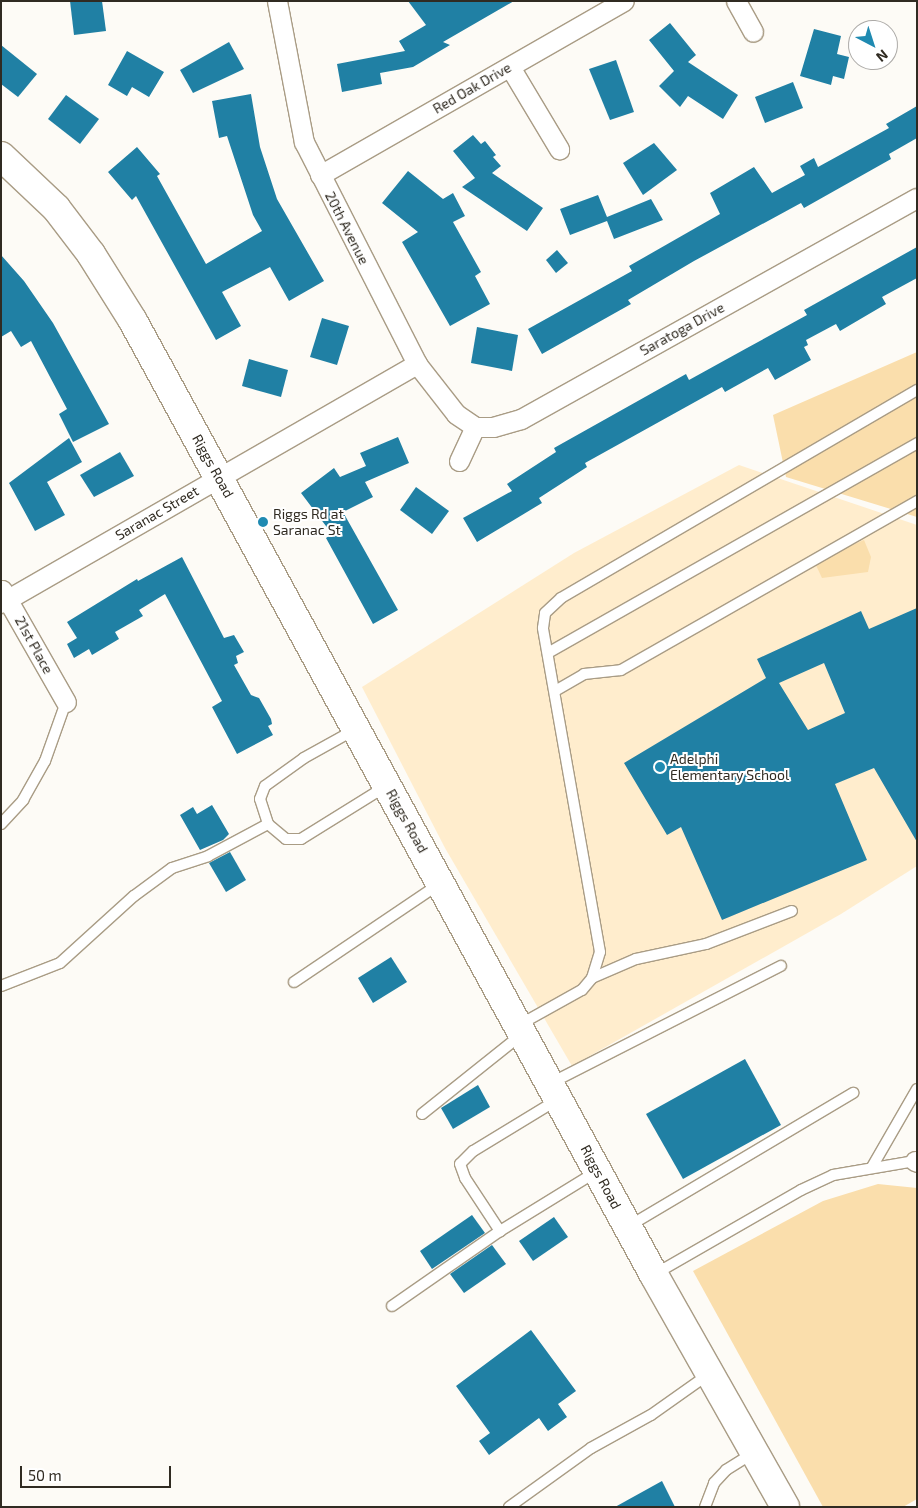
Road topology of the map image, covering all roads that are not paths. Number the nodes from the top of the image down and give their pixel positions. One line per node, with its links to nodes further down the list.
1 (277, 1): 8 (street, 20th Avenue)
2 (624, 1): 5 (street, Red Oak Drive)
3 (736, 1): 4 (street)
4 (752, 32)
5 (510, 67): 6 (street); 8 (street, Red Oak Drive)
6 (559, 150)
7 (1, 156): 15 (main road, Riggs Road)
8 (320, 176): 10 (street, 20th Avenue)
9 (917, 198): 12 (street, Saratoga Drive)
10 (417, 364): 12 (street, 20th Avenue); 15 (street, Saranac Street)
11 (917, 390): 18 (lane)
12 (475, 427): 14 (street)
13 (917, 443): 18 (lane)
14 (459, 461)
15 (219, 477): 17 (street, Saranac Street); 21 (main road, Riggs Road)
16 (917, 502): 19 (lane)
17 (4, 597): 20 (street, 21st Place)
18 (548, 653): 19 (lane)
19 (554, 692): 28 (lane)
20 (66, 702): 23 (lane)
21 (357, 728): 22 (main road, Riggs Road); 24 (lane)
22 (388, 785): 24 (lane); 25 (main road, Riggs Road)
23 (1, 824)
24 (268, 824): 30 (lane)
25 (441, 883): 29 (lane); 31 (main road, Riggs Road)
26 (792, 911): 28 (lane)
27 (781, 966): 33 (lane)
28 (592, 978): 31 (lane)
29 (294, 982)
30 (1, 986)
31 (521, 1029): 33 (main road, Riggs Road); 35 (lane)
32 (917, 1089): 37 (lane)
33 (556, 1091): 38 (main road, Riggs Road); 40 (lane)
34 (853, 1093): 39 (lane)
35 (422, 1114)
36 (916, 1161): 37 (lane)
37 (872, 1167): 41 (lane)
38 (597, 1171): 39 (main road, Riggs Road); 40 (lane)
39 (628, 1226): 41 (main road, Riggs Road)
40 (500, 1231): 42 (lane)
41 (654, 1275): 43 (main road, Riggs Road)
42 (392, 1306)
43 (710, 1374): 44 (main road, Riggs Road); 45 (lane)
44 (754, 1452): 46 (lane); 47 (main road, Riggs Road)
45 (508, 1507)
46 (705, 1507)
47 (785, 1507)

